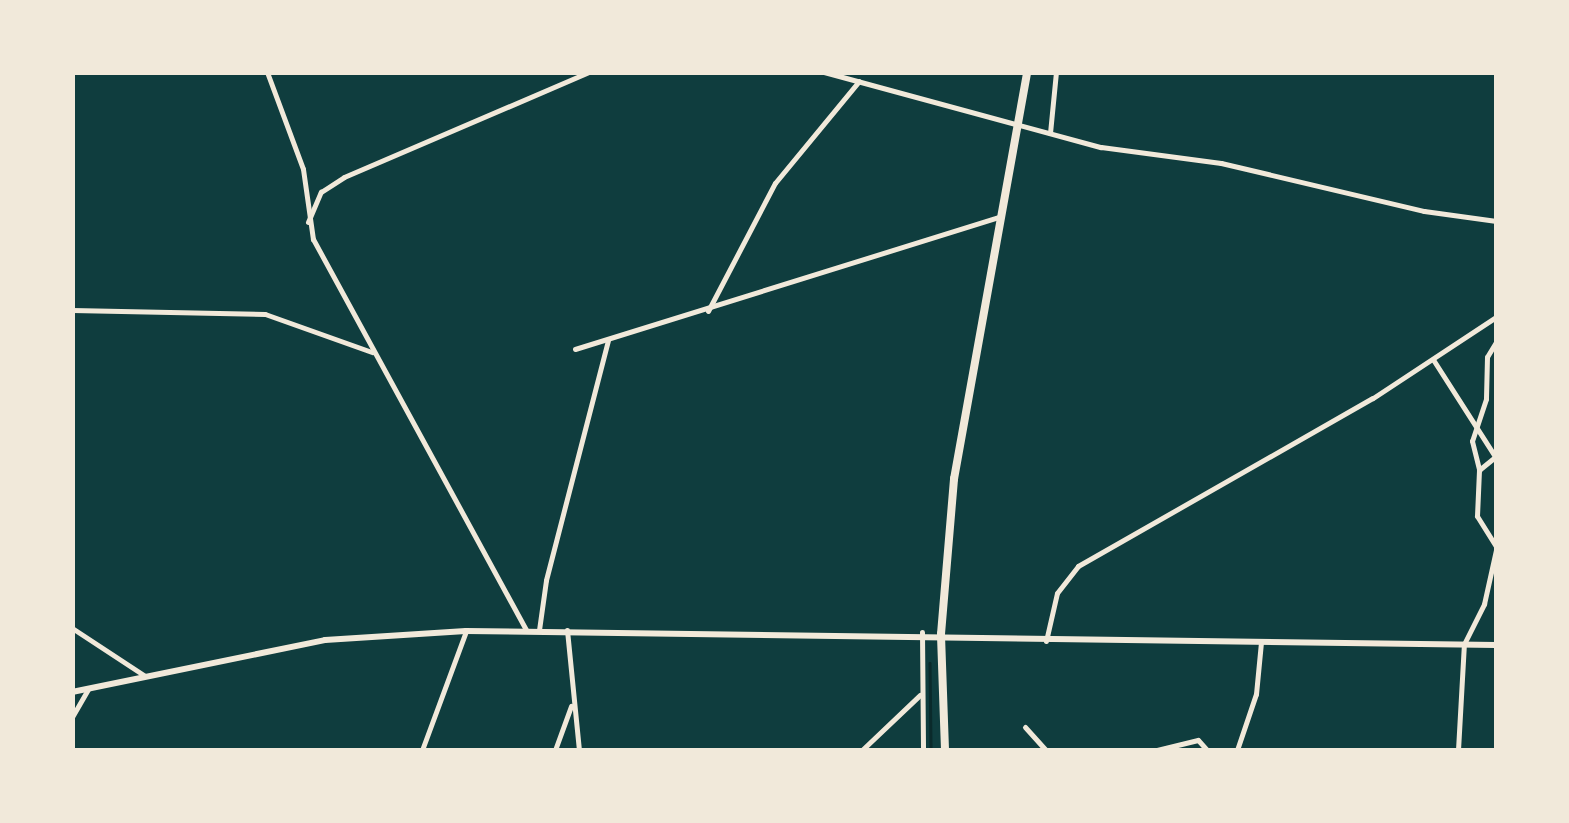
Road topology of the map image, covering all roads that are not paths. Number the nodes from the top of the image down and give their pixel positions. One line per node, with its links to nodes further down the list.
1 (268, 72): 11 (street)
2 (589, 72): 11 (street)
3 (824, 72): 6 (street)
4 (1027, 72): 7 (main road)
5 (1056, 72): 8 (street)
6 (859, 80): 7 (street); 13 (street)
7 (1018, 126): 8 (street); 9 (main road)
8 (1050, 133): 10 (street)
9 (1000, 217): 13 (street); 30 (main road)
10 (1496, 221)
11 (307, 225): 18 (street)
12 (72, 310): 18 (street)
13 (708, 312): 15 (street)
14 (1496, 317): 19 (street)
15 (608, 342): 17 (street); 26 (street)
16 (1496, 342): 20 (street)
17 (575, 349)
18 (374, 353): 25 (street)
19 (1434, 361): 20 (street); 31 (street)
20 (1476, 426): 21 (street); 22 (street)
21 (1496, 458): 22 (street)
22 (1480, 470): 23 (street)
23 (1496, 548): 33 (street)
24 (72, 628): 35 (street)
25 (526, 630): 26 (street); 28 (street)
26 (539, 630): 27 (street)
27 (567, 630): 29 (street); 39 (street)
28 (466, 631): 35 (street); 42 (street)
29 (922, 632): 30 (street); 38 (street)
30 (941, 634): 31 (street); 47 (main road)
31 (1046, 641): 32 (street)
32 (1261, 642): 33 (street); 51 (street)
33 (1464, 644): 34 (street); 52 (street)
34 (1496, 645)
35 (146, 677): 36 (street)
36 (88, 689): 37 (street); 40 (street)
37 (72, 692)
38 (920, 695): 45 (street); 46 (street)
39 (572, 703): 43 (street); 44 (street)
40 (72, 716)
41 (1025, 728): 48 (street)
42 (422, 750)
43 (554, 750)
44 (580, 750)
45 (862, 750)
46 (922, 750)
47 (945, 750)
48 (1046, 750)
49 (1157, 750): 50 (street)
50 (1207, 750)
51 (1237, 750)
52 (1458, 750)

